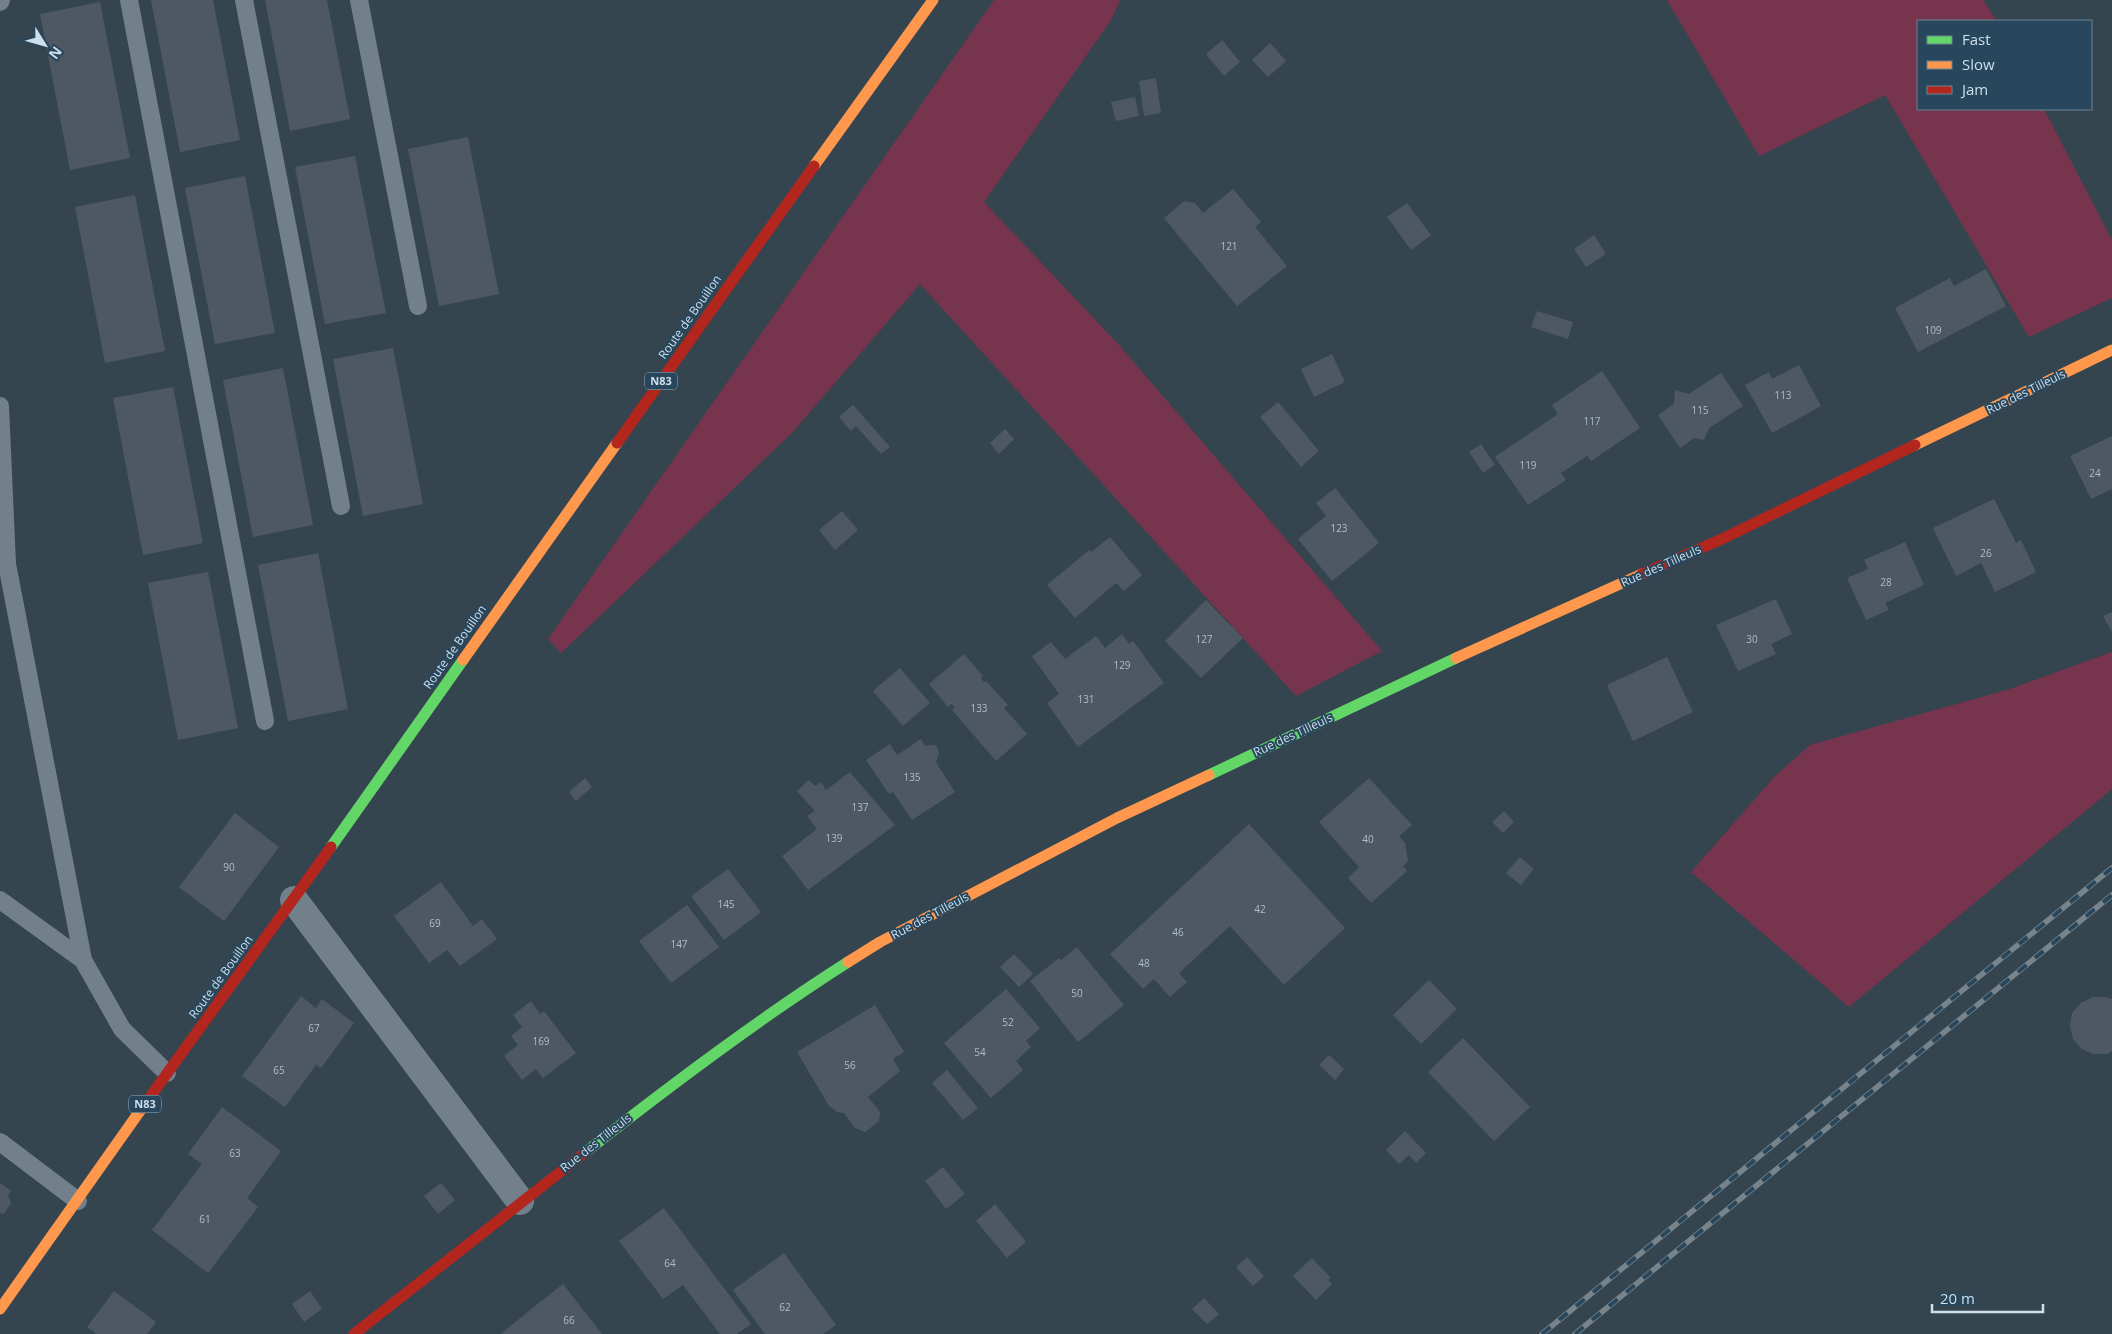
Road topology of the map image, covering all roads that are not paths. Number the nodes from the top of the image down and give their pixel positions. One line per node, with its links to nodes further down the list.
1 (129, 0): 11 (lane)
2 (244, 0): 8 (lane)
3 (359, 0): 5 (lane)
4 (933, 0): 13 (street, Route de Bouillon / N83)
5 (418, 306)
6 (2112, 350): 18 (street, Rue des Tilleuls)
7 (0, 406): 10 (lane)
8 (341, 506)
9 (0, 537): 10 (lane)
10 (7, 564): 14 (lane)
11 (265, 721)
12 (0, 900): 14 (lane)
13 (294, 900): 15 (street, Route de Bouillon / N83); 18 (street)
14 (82, 960): 15 (lane)
15 (167, 1073): 17 (street, Route de Bouillon / N83)
16 (0, 1142): 17 (lane)
17 (78, 1201): 19 (street, Route de Bouillon / N83)
18 (520, 1201): 20 (street, Rue des Tilleuls)
19 (0, 1309)
20 (354, 1334)

